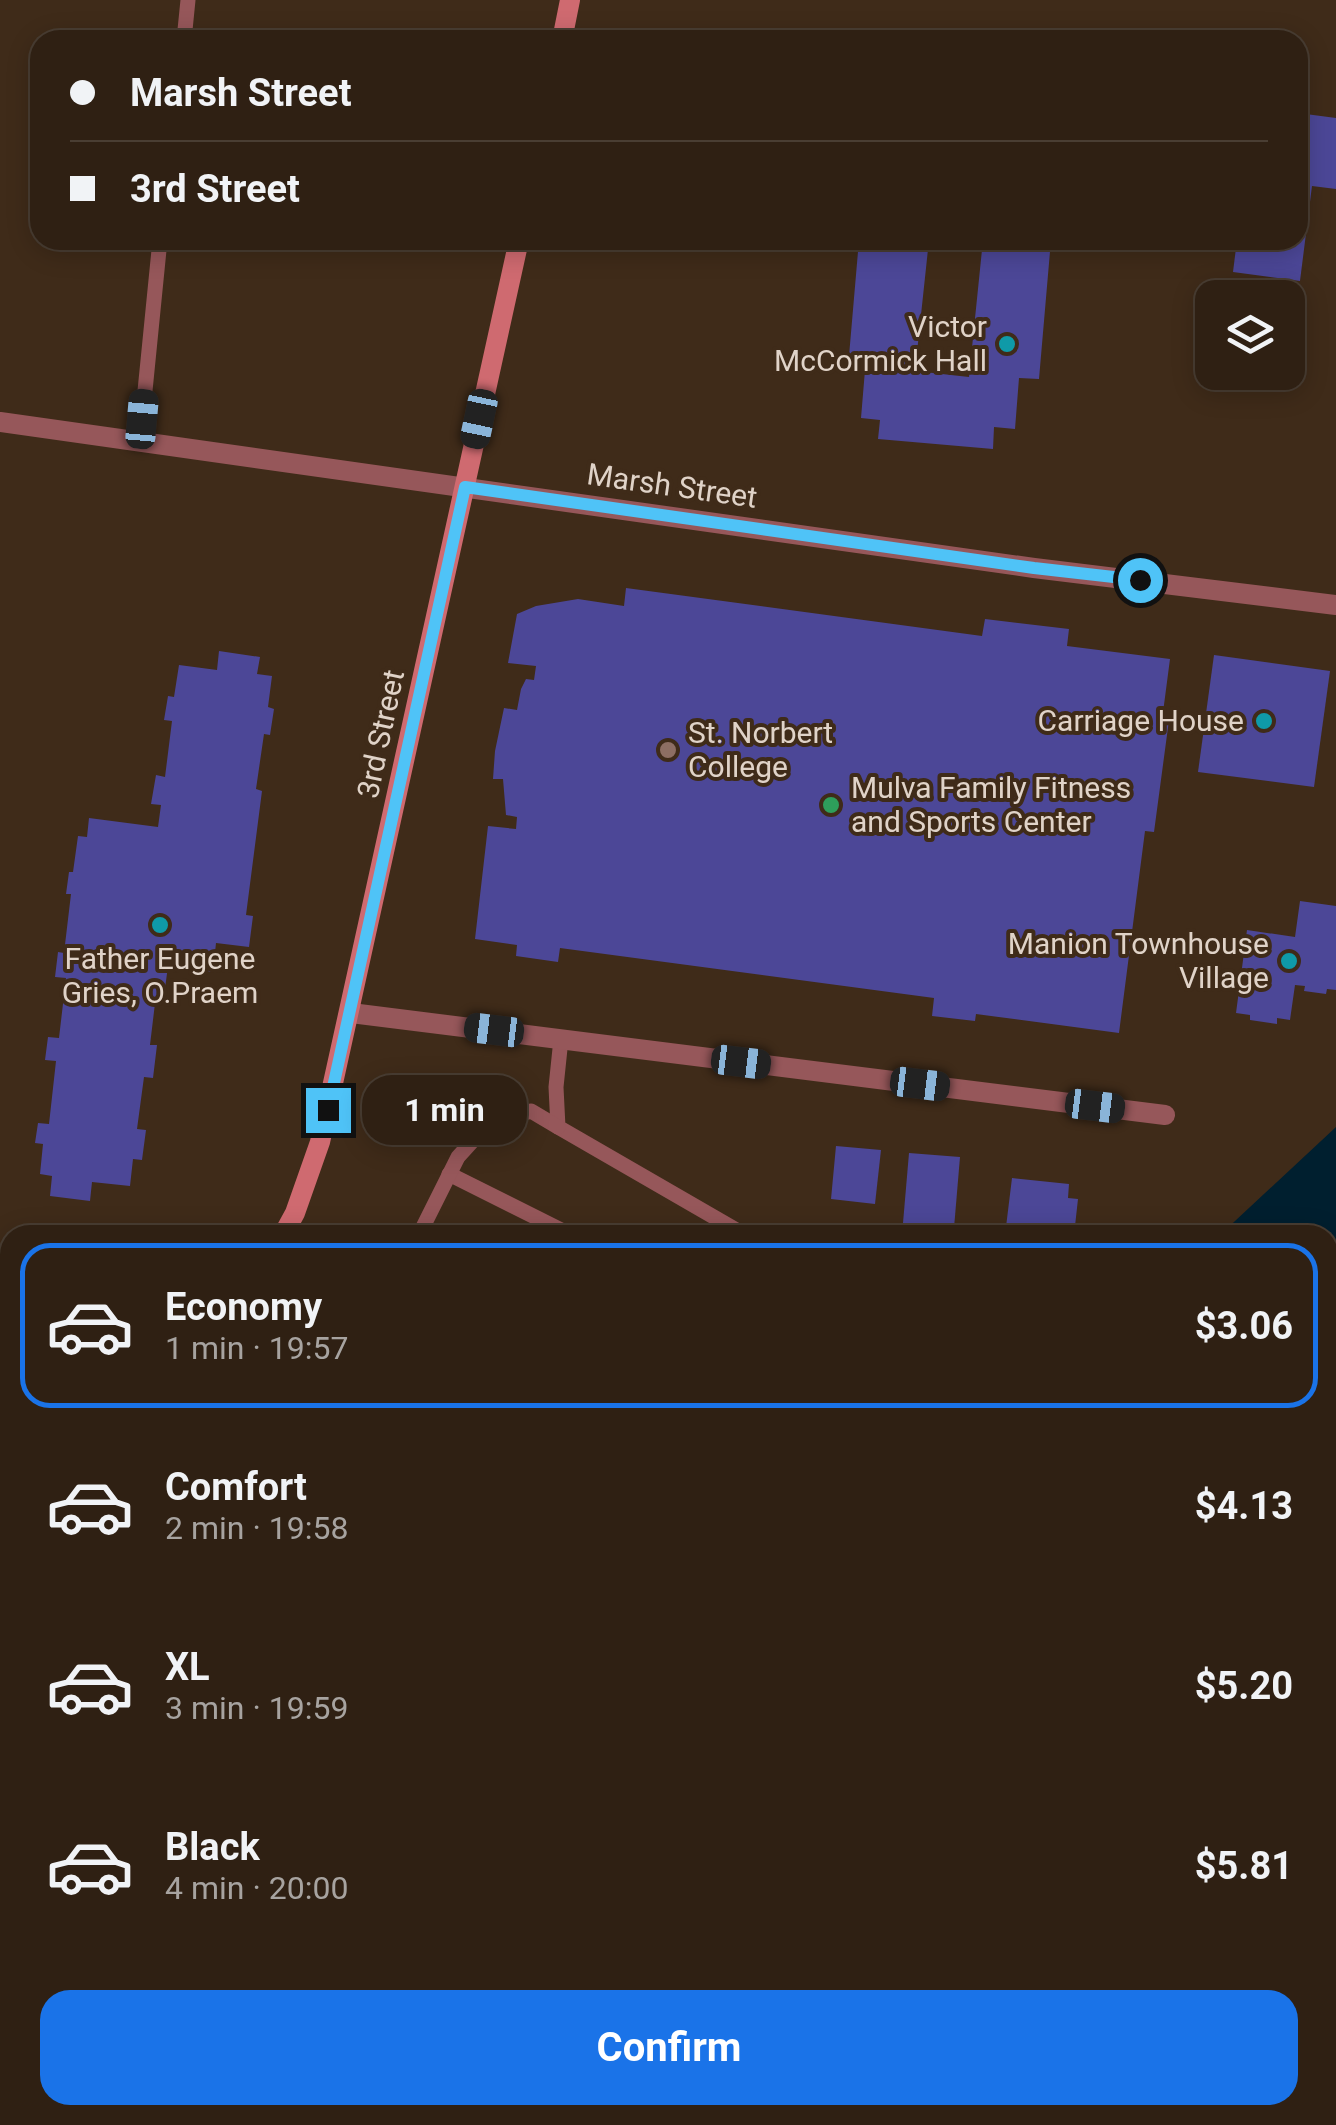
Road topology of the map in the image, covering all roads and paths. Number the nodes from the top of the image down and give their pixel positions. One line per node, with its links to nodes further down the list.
1 (188, 0): 3 (lane)
2 (570, 0): 4 (main road)
3 (185, 30)
4 (564, 30)
5 (159, 250): 8 (lane)
6 (516, 250): 9 (main road, 3rd Street)
7 (0, 422): 8 (street, Marsh Street)
8 (140, 441): 9 (street, Marsh Street)
9 (465, 487): 10 (street, Marsh Street); 11 (main road, 3rd Street)
10 (1336, 605)
11 (351, 1013): 12 (street); 16 (main road, 3rd Street)
12 (561, 1039): 13 (street); 14 (lane)
13 (1165, 1115)
14 (558, 1127): 15 (lane); 19 (lane)
15 (450, 1174): 17 (lane); 18 (lane)
16 (289, 1225)
17 (424, 1225)
18 (551, 1225)
19 (728, 1225)

